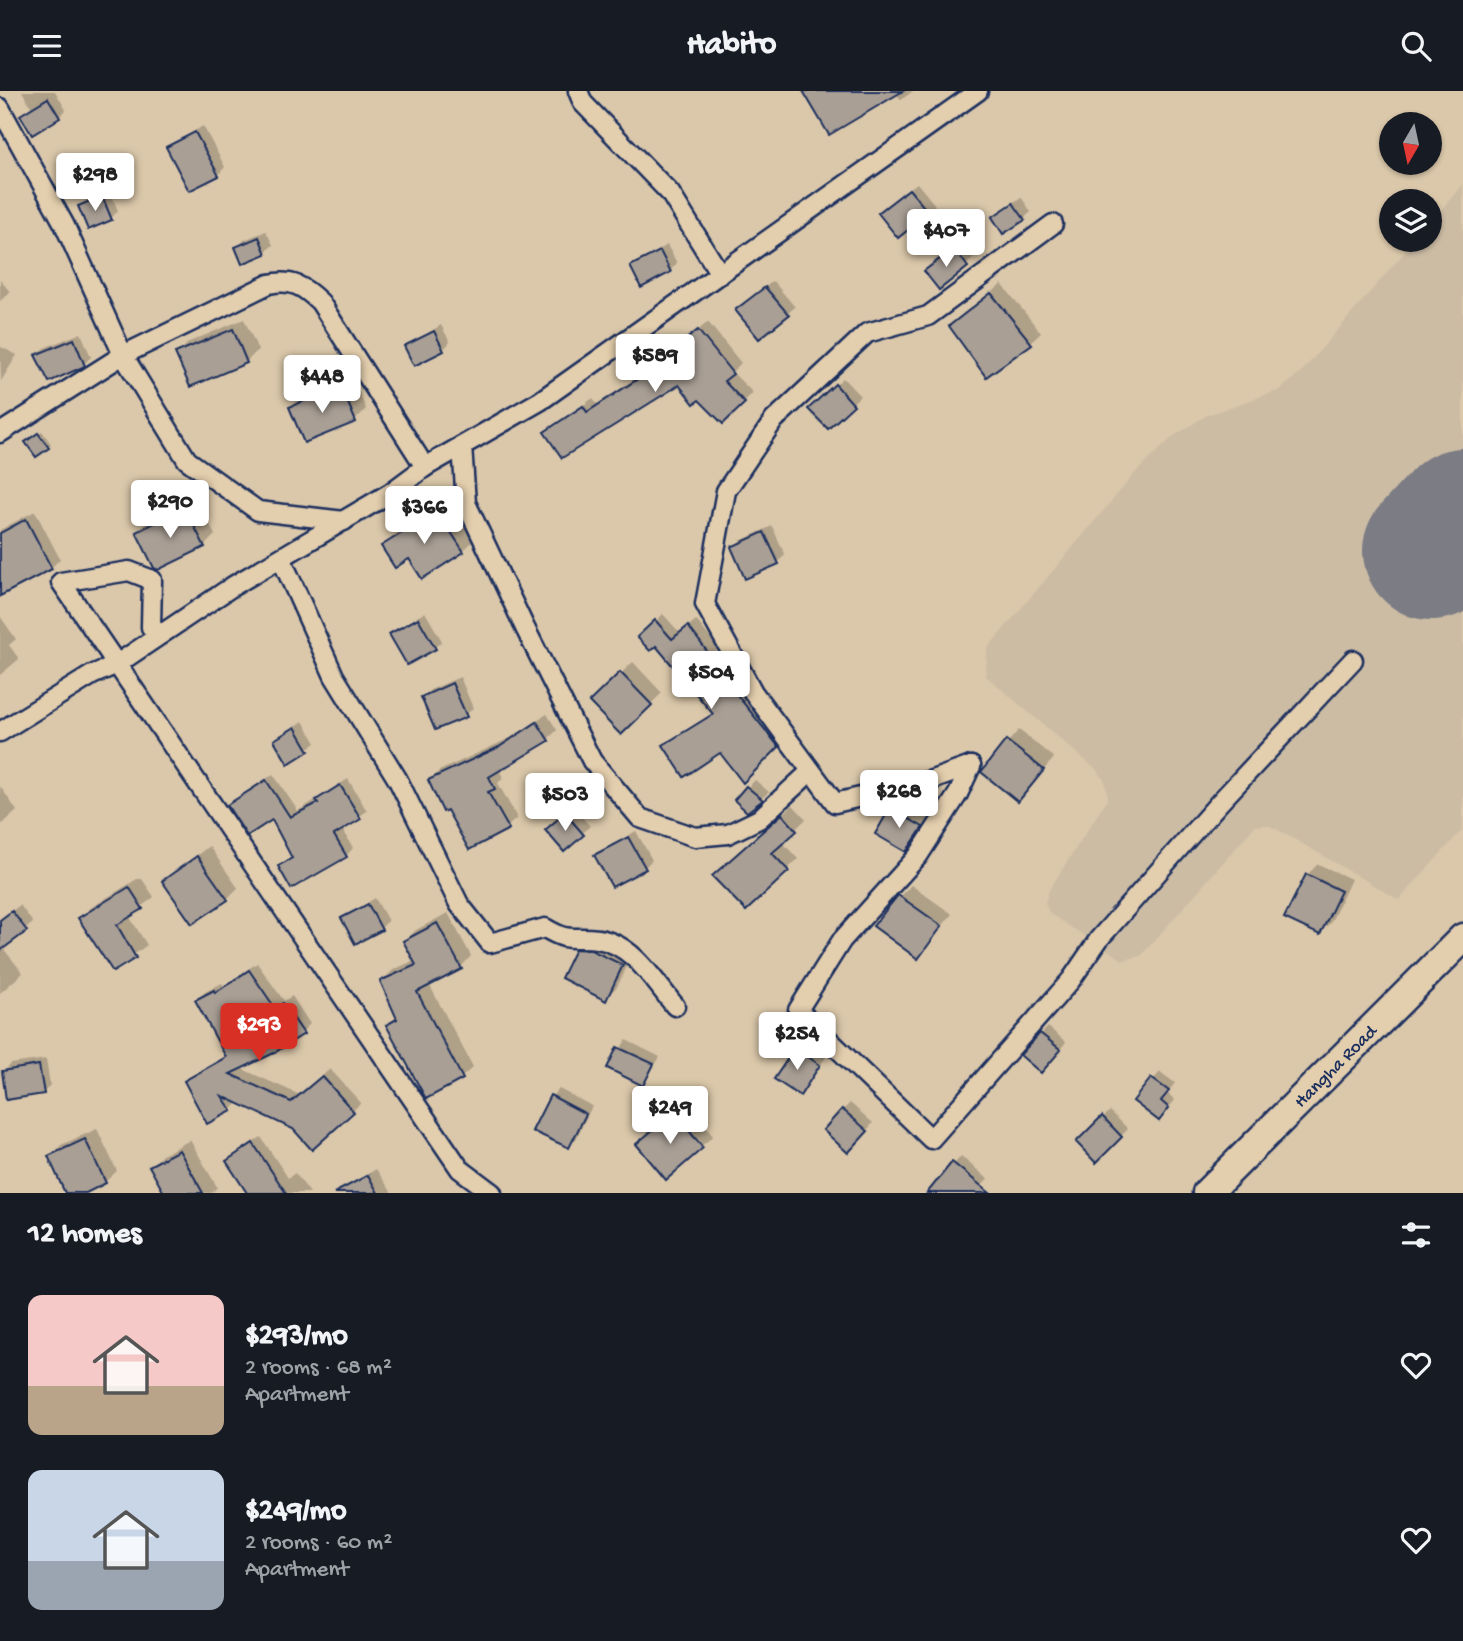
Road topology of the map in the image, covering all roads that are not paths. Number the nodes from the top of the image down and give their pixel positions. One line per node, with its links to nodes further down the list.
1 (578, 91): 5 (street)
2 (978, 91): 5 (street)
3 (0, 108): 6 (street)
4 (1053, 224): 16 (street)
5 (720, 274): 8 (street)
6 (123, 355): 7 (street); 9 (street); 10 (street)
7 (0, 433)
8 (461, 446): 9 (street); 16 (street)
9 (425, 467): 10 (street)
10 (344, 521): 11 (street)
11 (281, 558): 12 (street); 18 (street)
12 (161, 634): 14 (street); 14 (street)
13 (1353, 660): 16 (street)
14 (117, 664): 15 (street); 19 (street)
15 (0, 732)
16 (811, 771)
17 (1463, 938): 20 (highway, Hangha Road)
18 (675, 1006)
19 (492, 1193)
20 (1207, 1193)

